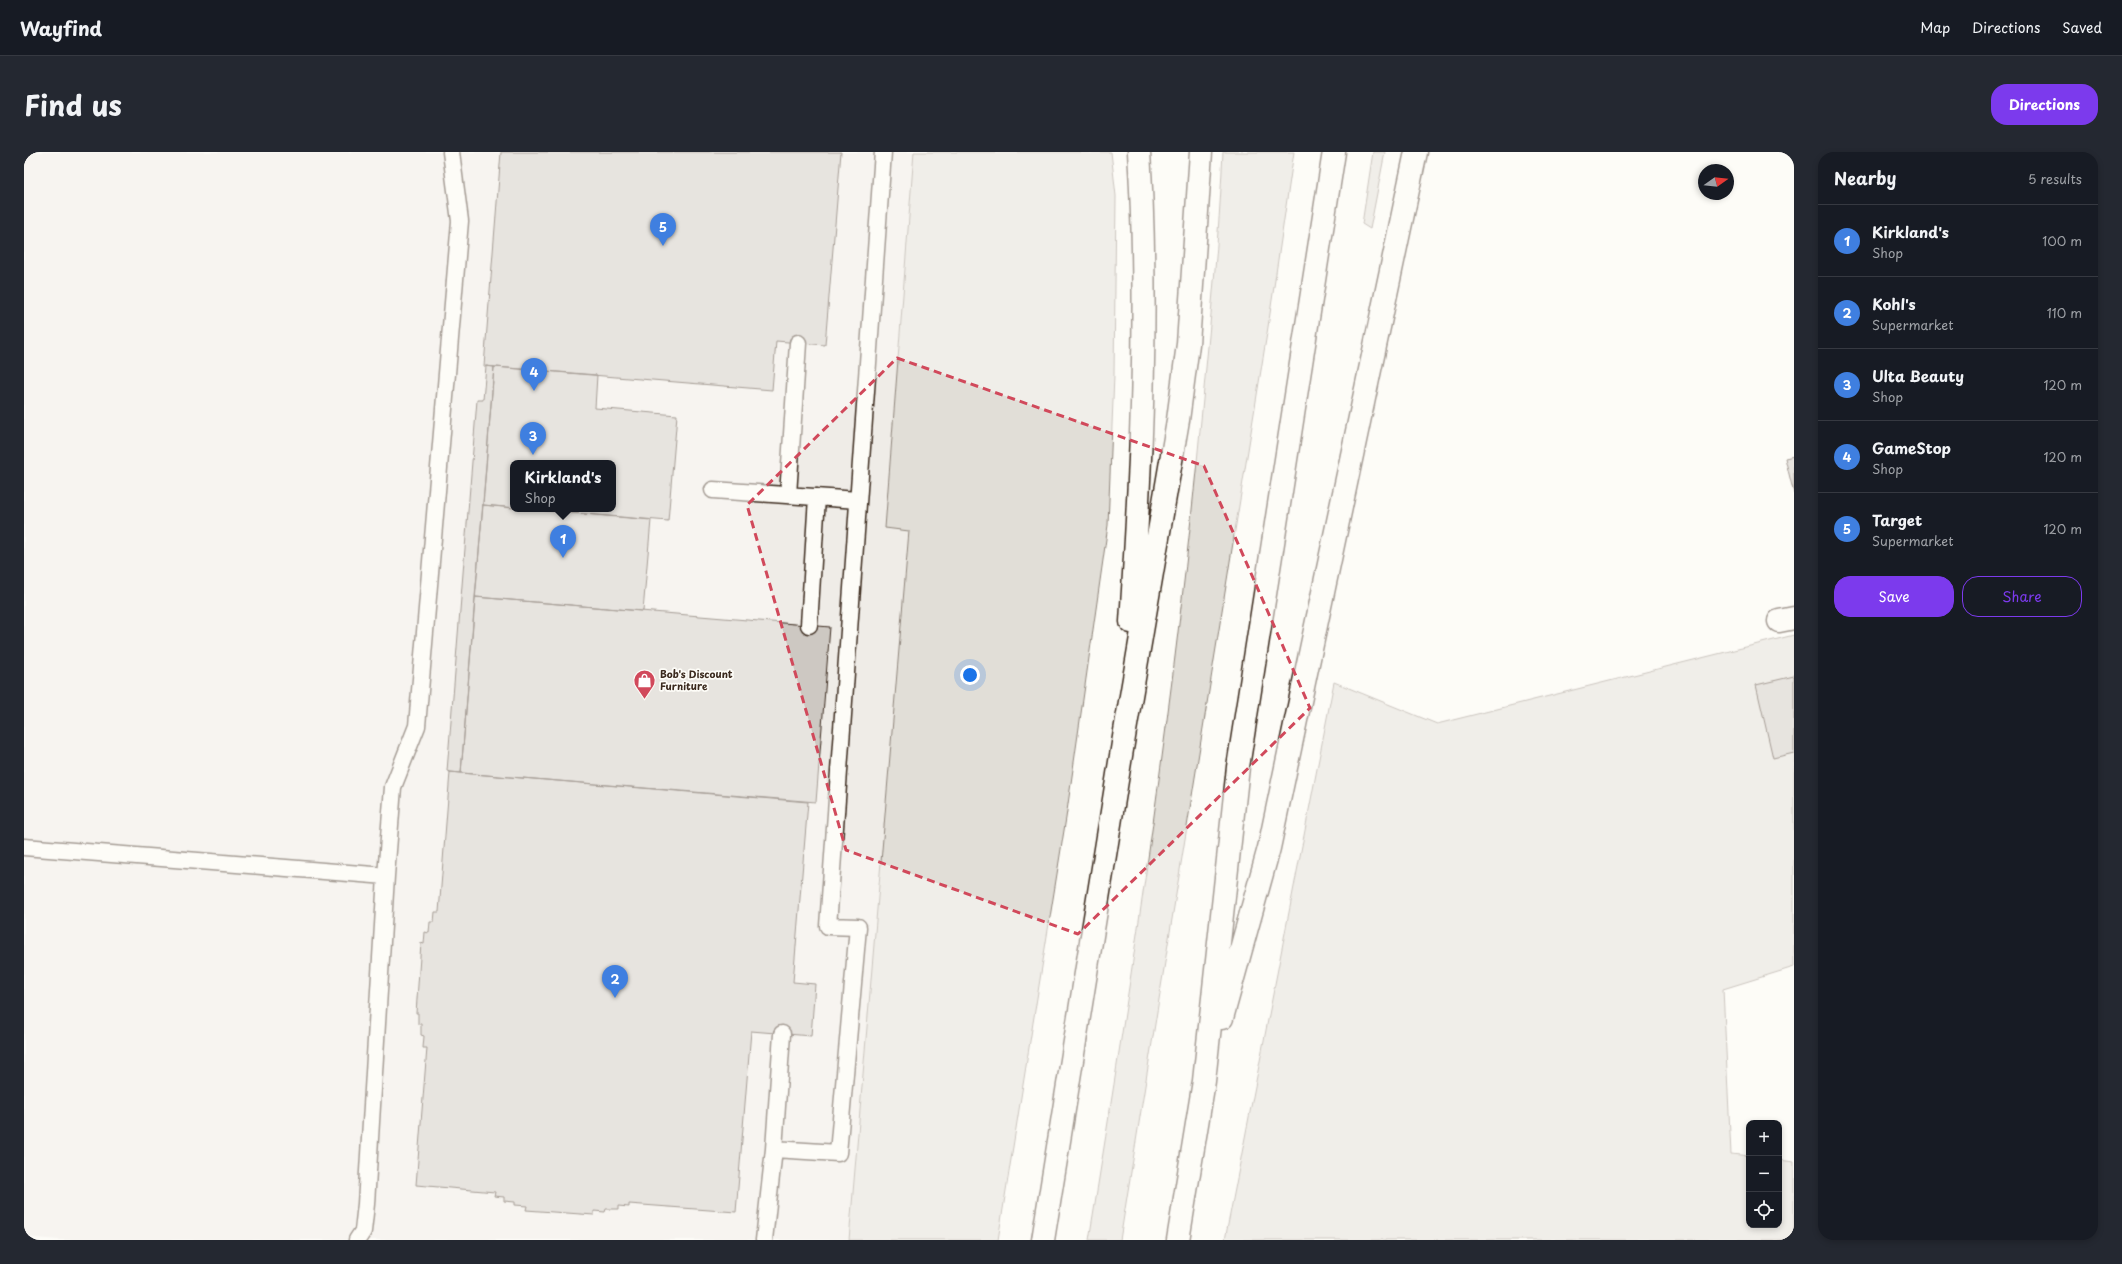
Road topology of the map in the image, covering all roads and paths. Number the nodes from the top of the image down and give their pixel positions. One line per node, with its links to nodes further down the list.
1 (451, 152): 15 (lane)
2 (883, 152): 11 (lane)
3 (1139, 152): 13 (highway)
4 (1201, 152): 13 (highway)
5 (1334, 152): 17 (highway)
6 (1416, 152): 17 (highway)
7 (798, 343): 9 (lane)
8 (713, 490): 9 (lane)
9 (788, 495): 10 (lane)
10 (817, 497): 11 (lane); 12 (lane)
11 (858, 500): 18 (lane)
12 (809, 625)
13 (1124, 737): 21 (highway)
14 (24, 847): 15 (lane)
15 (386, 876): 19 (lane)
16 (782, 1034): 18 (lane)
17 (1204, 1081): 22 (highway)
18 (774, 1149): 20 (lane)
19 (358, 1240)
20 (764, 1240)
21 (1043, 1240)
22 (1178, 1240)

